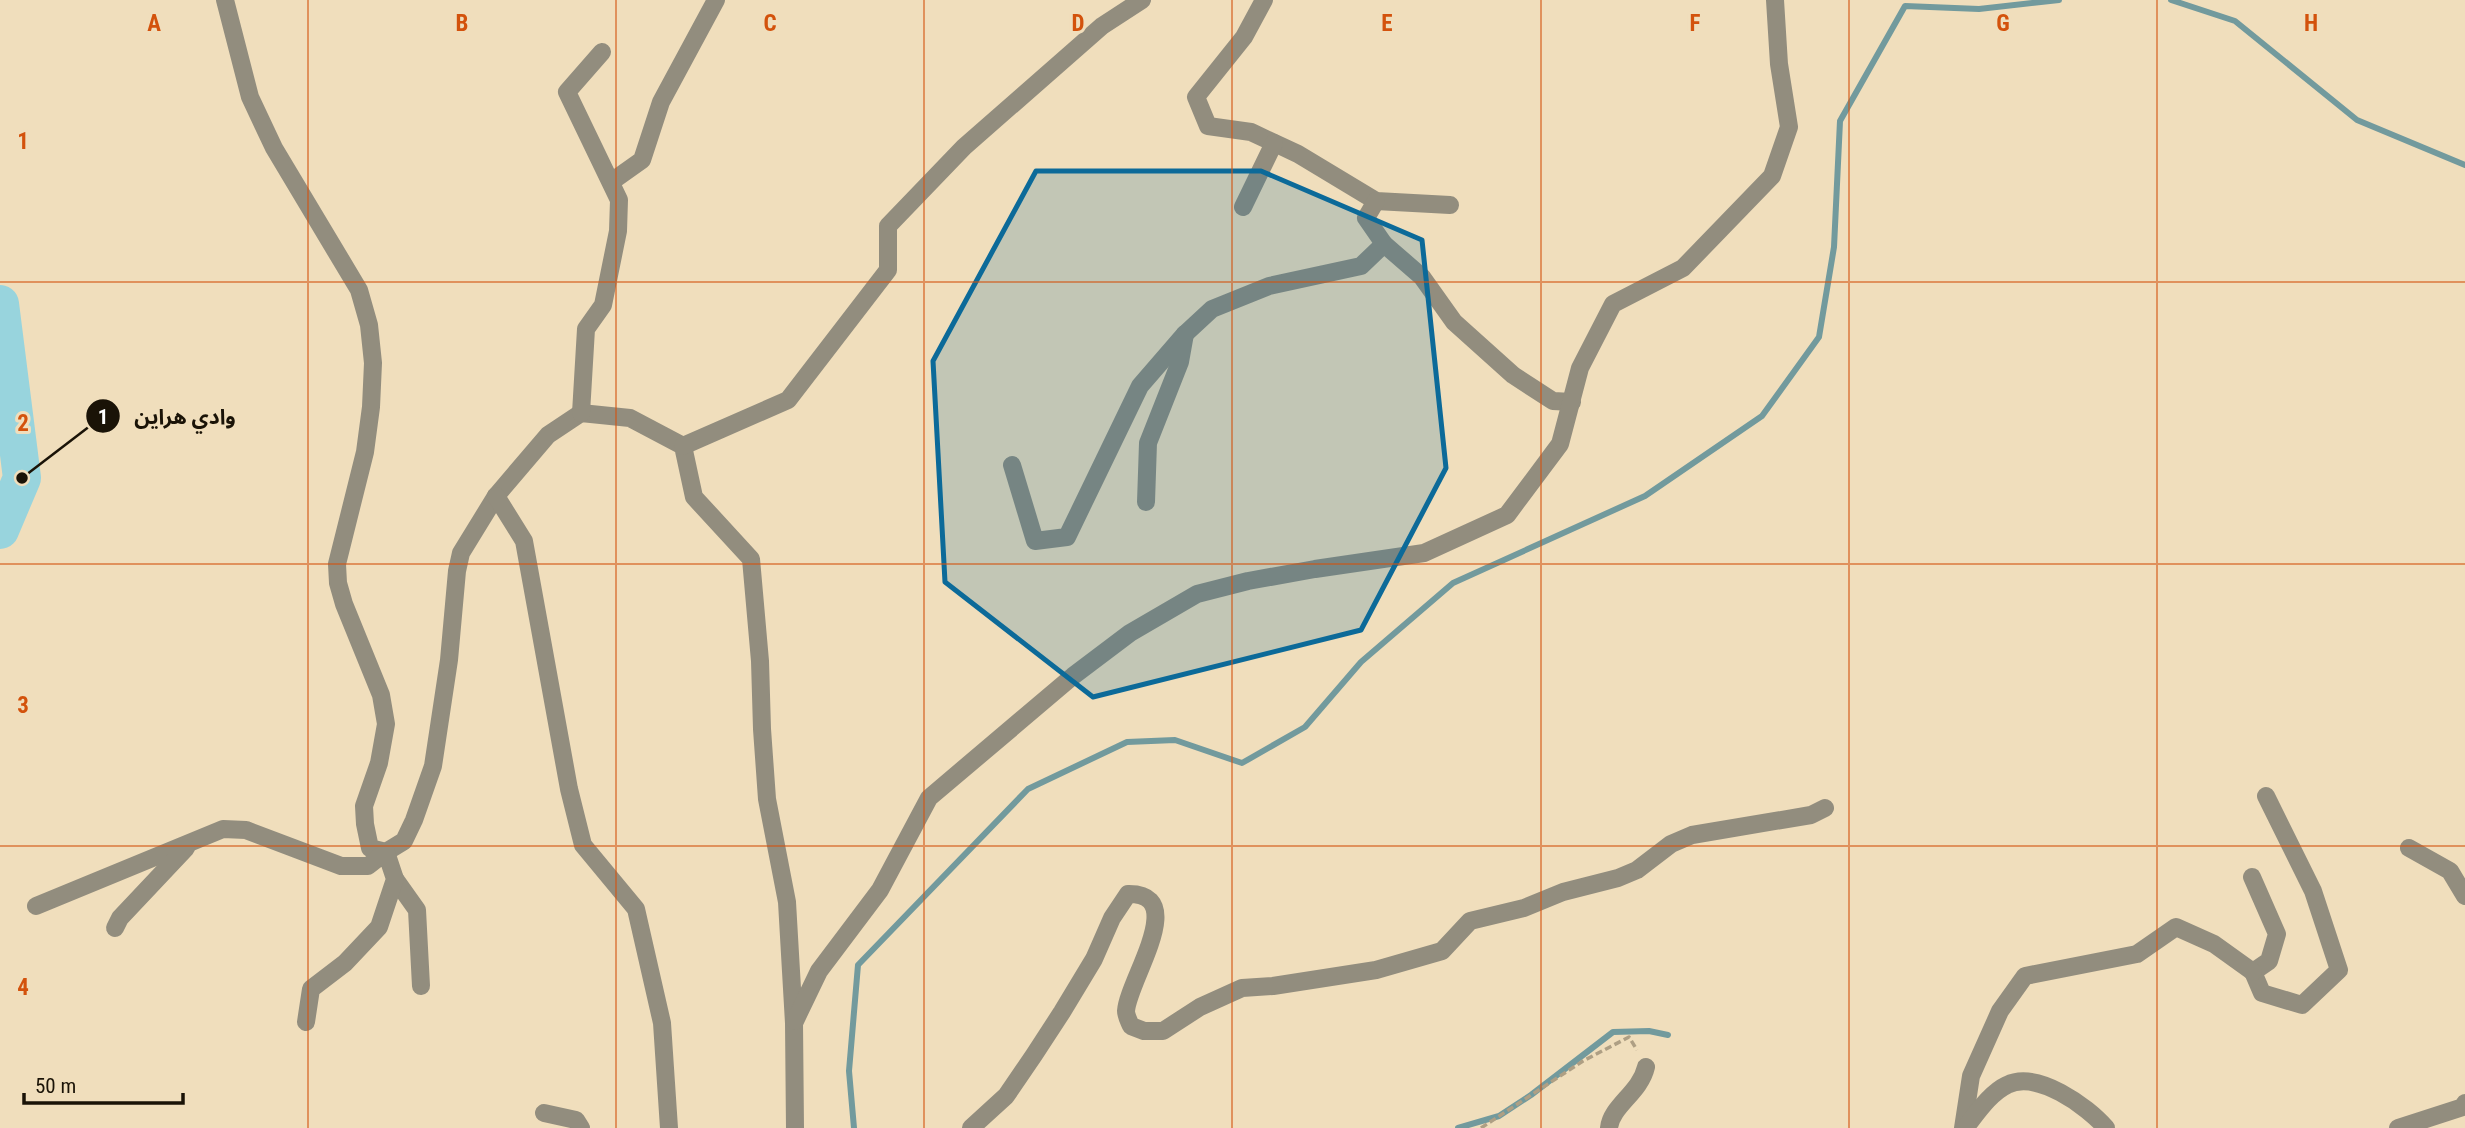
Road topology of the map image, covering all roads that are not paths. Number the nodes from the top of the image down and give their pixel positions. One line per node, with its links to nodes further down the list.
1 (225, 0): 24 (street)
2 (716, 0): 8 (street)
3 (1142, 0): 16 (street)
4 (1264, 0): 7 (street)
5 (1775, 0): 14 (street)
6 (602, 52): 8 (street)
7 (1274, 143): 9 (street); 11 (street)
8 (611, 182): 15 (street)
9 (1376, 201): 10 (street); 12 (street)
10 (1450, 205)
11 (1243, 207)
12 (1384, 244): 13 (street); 14 (street)
13 (1185, 334): 17 (street); 19 (street)
14 (1572, 402): 33 (street)
15 (581, 413): 16 (street); 18 (street)
16 (683, 446): 33 (street)
17 (1012, 465)
18 (496, 496): 24 (street); 38 (street)
19 (1146, 502)
20 (2266, 796): 30 (street)
21 (1825, 808): 40 (street)
22 (191, 843): 24 (street); 28 (street); 29 (street)
23 (2409, 848): 27 (street)
24 (386, 852): 26 (street)
25 (2252, 877): 30 (street)
26 (396, 879): 31 (street); 32 (street)
27 (2465, 896)
28 (36, 906)
29 (115, 928)
30 (2253, 972): 42 (street)
31 (421, 986)
32 (306, 1022)
33 (794, 1023): 39 (street)
34 (1646, 1068): 41 (street)
35 (2465, 1103): 44 (street)
36 (544, 1113): 37 (street)
37 (581, 1128)
38 (669, 1128)
39 (795, 1128)
40 (971, 1128)
41 (1609, 1128)
42 (1964, 1128): 43 (street)
43 (2106, 1128)
44 (2398, 1128)

